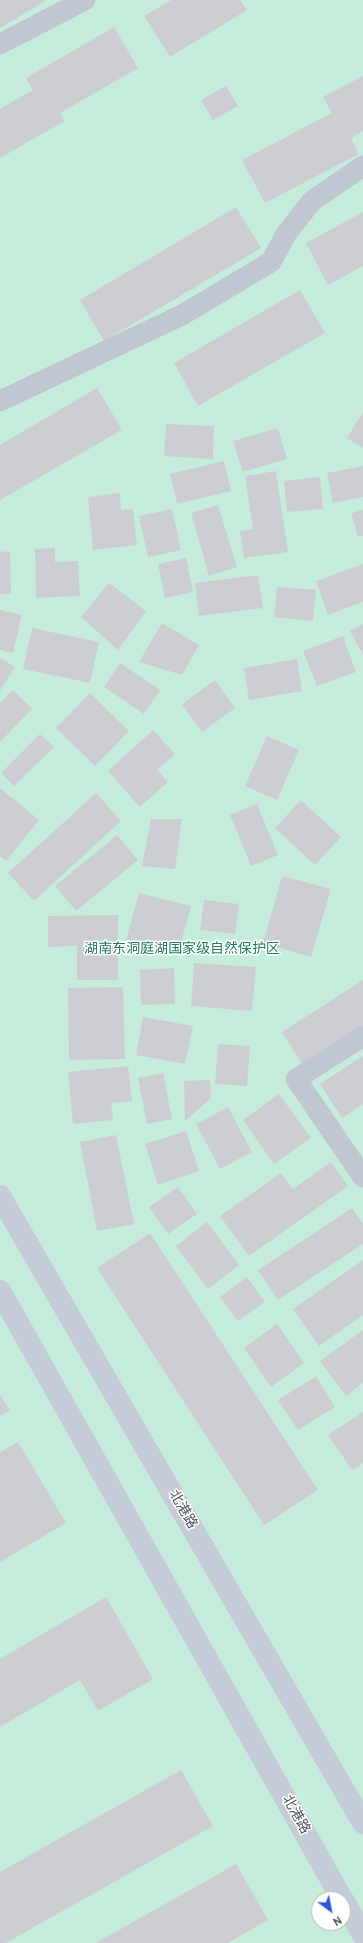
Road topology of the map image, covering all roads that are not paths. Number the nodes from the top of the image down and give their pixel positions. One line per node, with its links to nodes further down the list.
1 (85, 0): 2 (street)
2 (0, 44)
3 (363, 166): 4 (street)
4 (0, 401)
5 (363, 1036): 6 (street)
6 (363, 1178)
7 (0, 1196): 9 (main road, 北港路)
8 (0, 1291): 10 (main road, 北港路)
9 (363, 1823)
10 (338, 1891)
11 (351, 1913): 12 (main road, 北港路)
12 (363, 1935)

